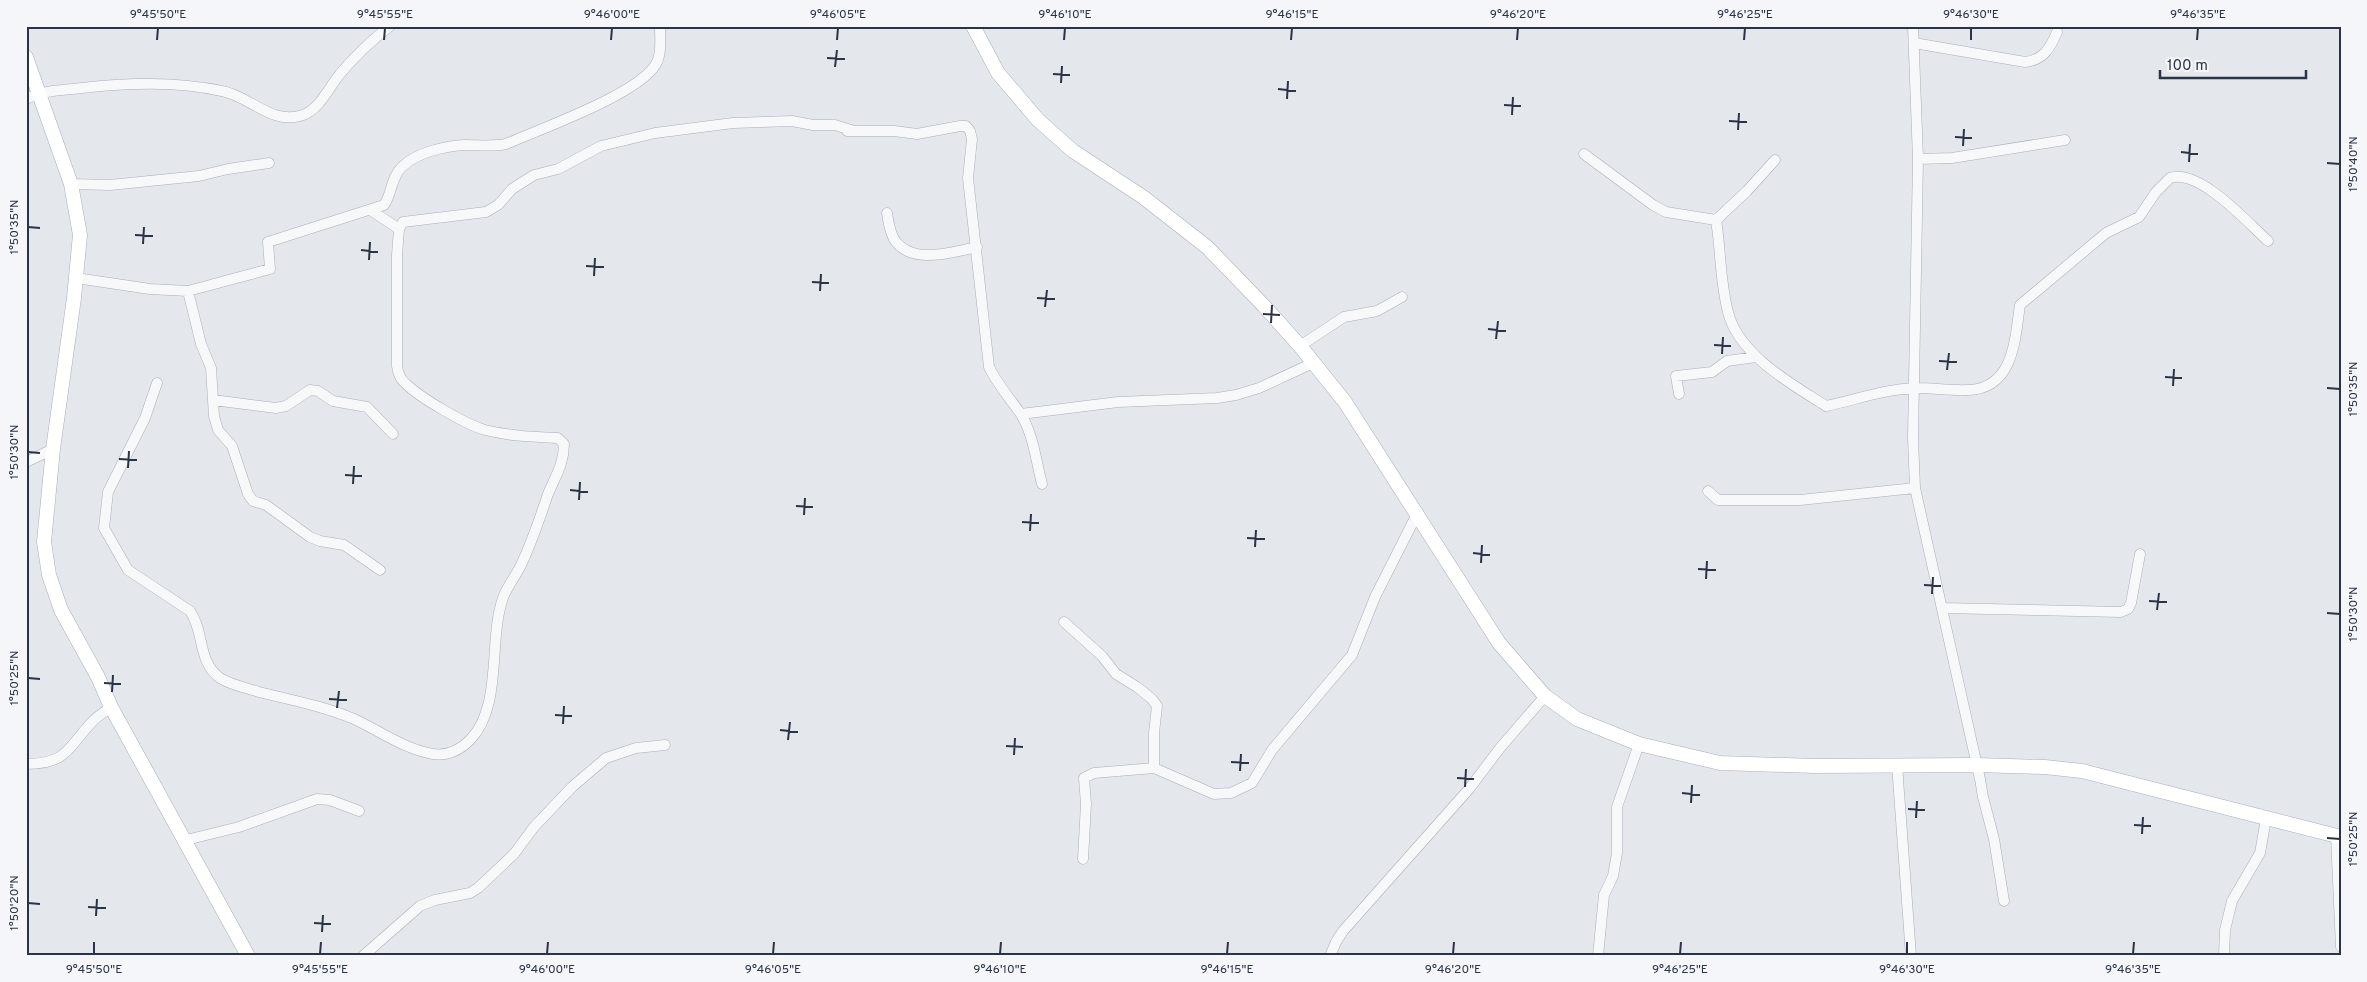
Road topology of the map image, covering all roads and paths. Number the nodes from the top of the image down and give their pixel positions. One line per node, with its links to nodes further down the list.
1 (390, 26): 8 (street)
2 (660, 26): 18 (street)
3 (973, 26): 27 (street)
4 (1913, 26): 6 (street)
5 (2057, 32): 6 (street)
6 (1914, 43): 14 (street)
7 (26, 57): 8 (street)
8 (39, 92): 9 (street); 17 (street)
9 (26, 98)
10 (834, 131): 11 (street)
11 (854, 131): 21 (street); 23 (street)
12 (2065, 140): 14 (street)
13 (1584, 154): 20 (street)
14 (1918, 159): 31 (street)
15 (1775, 160): 20 (street)
16 (269, 163): 17 (street)
17 (71, 184): 24 (street)
18 (372, 211): 21 (street); 25 (street)
19 (887, 213): 23 (street)
20 (1716, 220): 28 (street)
21 (399, 229): 30 (street)
22 (2268, 241): 31 (street)
23 (977, 247): 34 (street)
24 (76, 278): 25 (street); 36 (street)
25 (188, 291): 33 (street)
26 (1402, 297): 27 (street)
27 (1300, 346): 29 (street)
28 (1756, 357): 31 (street); 32 (street)
29 (1313, 363): 34 (street); 41 (street)
30 (157, 383)
31 (1915, 388): 39 (street)
32 (1679, 394)
33 (213, 400): 35 (street); 43 (street)
34 (1020, 414): 38 (street)
35 (393, 434)
36 (53, 449): 37 (street); 47 (street)
37 (26, 462)
38 (1042, 484)
39 (1914, 488): 40 (street); 44 (street)
40 (1708, 490)
41 (1418, 512): 46 (street); 53 (street)
42 (2140, 554): 44 (street)
43 (380, 570)
44 (1942, 608): 52 (street)
45 (1064, 622): 53 (street)
46 (1545, 696): 48 (street); 63 (street)
47 (112, 708): 50 (street); 57 (street)
48 (1639, 744): 51 (street); 64 (street)
49 (666, 745): 62 (street)
50 (26, 764)
51 (1897, 765): 52 (street); 65 (street)
52 (1976, 765): 55 (street); 59 (street)
53 (1154, 768): 58 (street)
54 (359, 811): 57 (street)
55 (2266, 819): 56 (street); 66 (street)
56 (2338, 836): 60 (street)
57 (186, 840): 61 (street)
58 (1083, 859)
59 (2004, 901)
60 (2341, 947)
61 (248, 956)
62 (363, 956)
63 (1330, 956)
64 (1598, 956)
65 (1911, 956)
66 (2224, 956)

